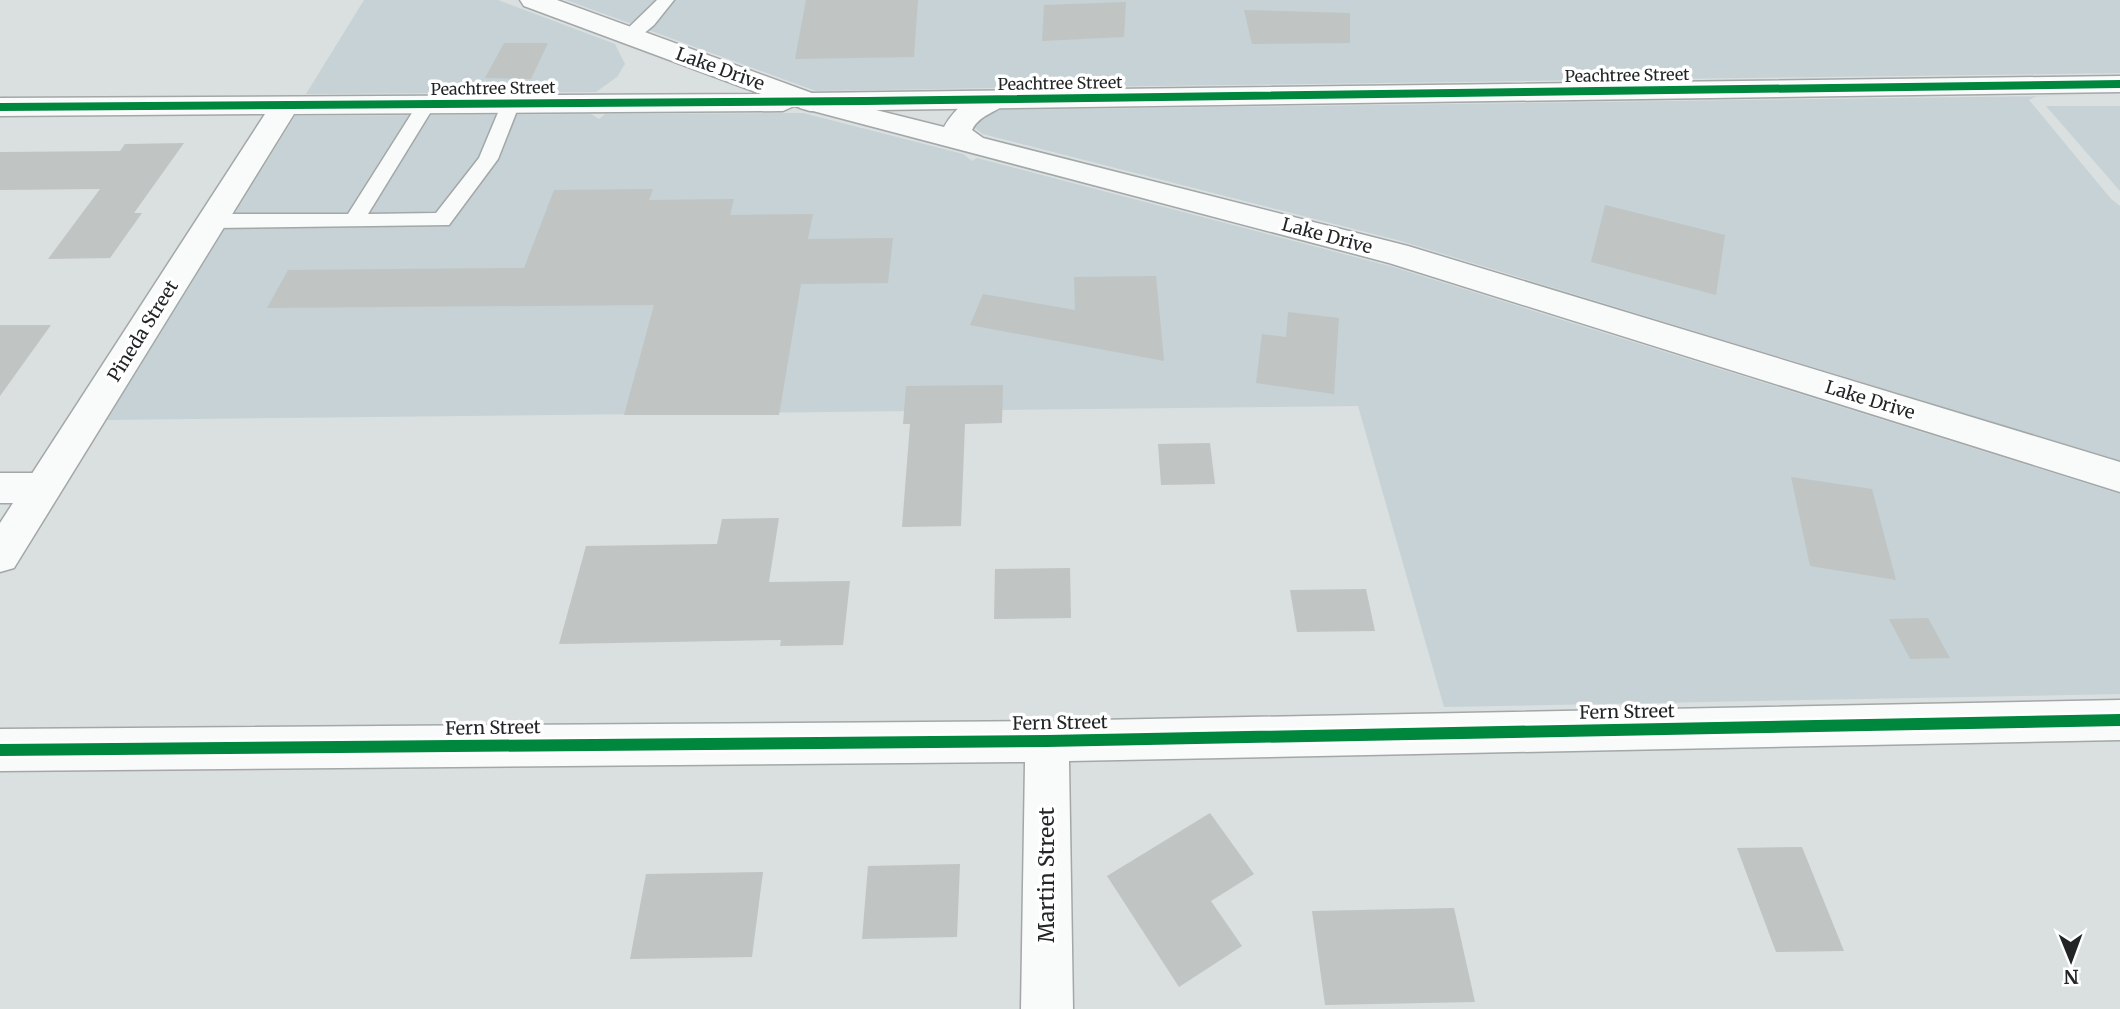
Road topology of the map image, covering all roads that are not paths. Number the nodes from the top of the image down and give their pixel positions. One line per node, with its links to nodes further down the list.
1 (666, 0): 3 (lane)
2 (543, 2): 3 (street, Lake Drive)
3 (630, 36): 6 (street, Lake Drive); 8 (street)
4 (2120, 84): 5 (street, Peachtree Street)
5 (996, 99): 6 (street, Peachtree Street); 12 (street)
6 (810, 102): 8 (street, Peachtree Street); 12 (street, Lake Drive)
7 (511, 103): 8 (street, Peachtree Street); 10 (street, Peachtree Street); 14 (lane)
8 (601, 103)
9 (285, 105): 10 (street, Peachtree Street); 11 (street, Peachtree Street); 13 (street, Pineda Street)
10 (426, 105): 14 (lane)
11 (0, 107)
12 (973, 144): 15 (street, Lake Drive)
13 (212, 221): 14 (lane); 17 (street, Pineda Street)
14 (354, 221)
15 (2120, 477)
16 (0, 488): 17 (street)
17 (43, 488): 18 (street, Pineda Street)
18 (0, 556)
19 (2120, 720): 20 (street, Fern Street)
20 (1046, 741): 21 (street, Fern Street); 22 (street, Martin Street)
21 (0, 750)
22 (1047, 1009)

